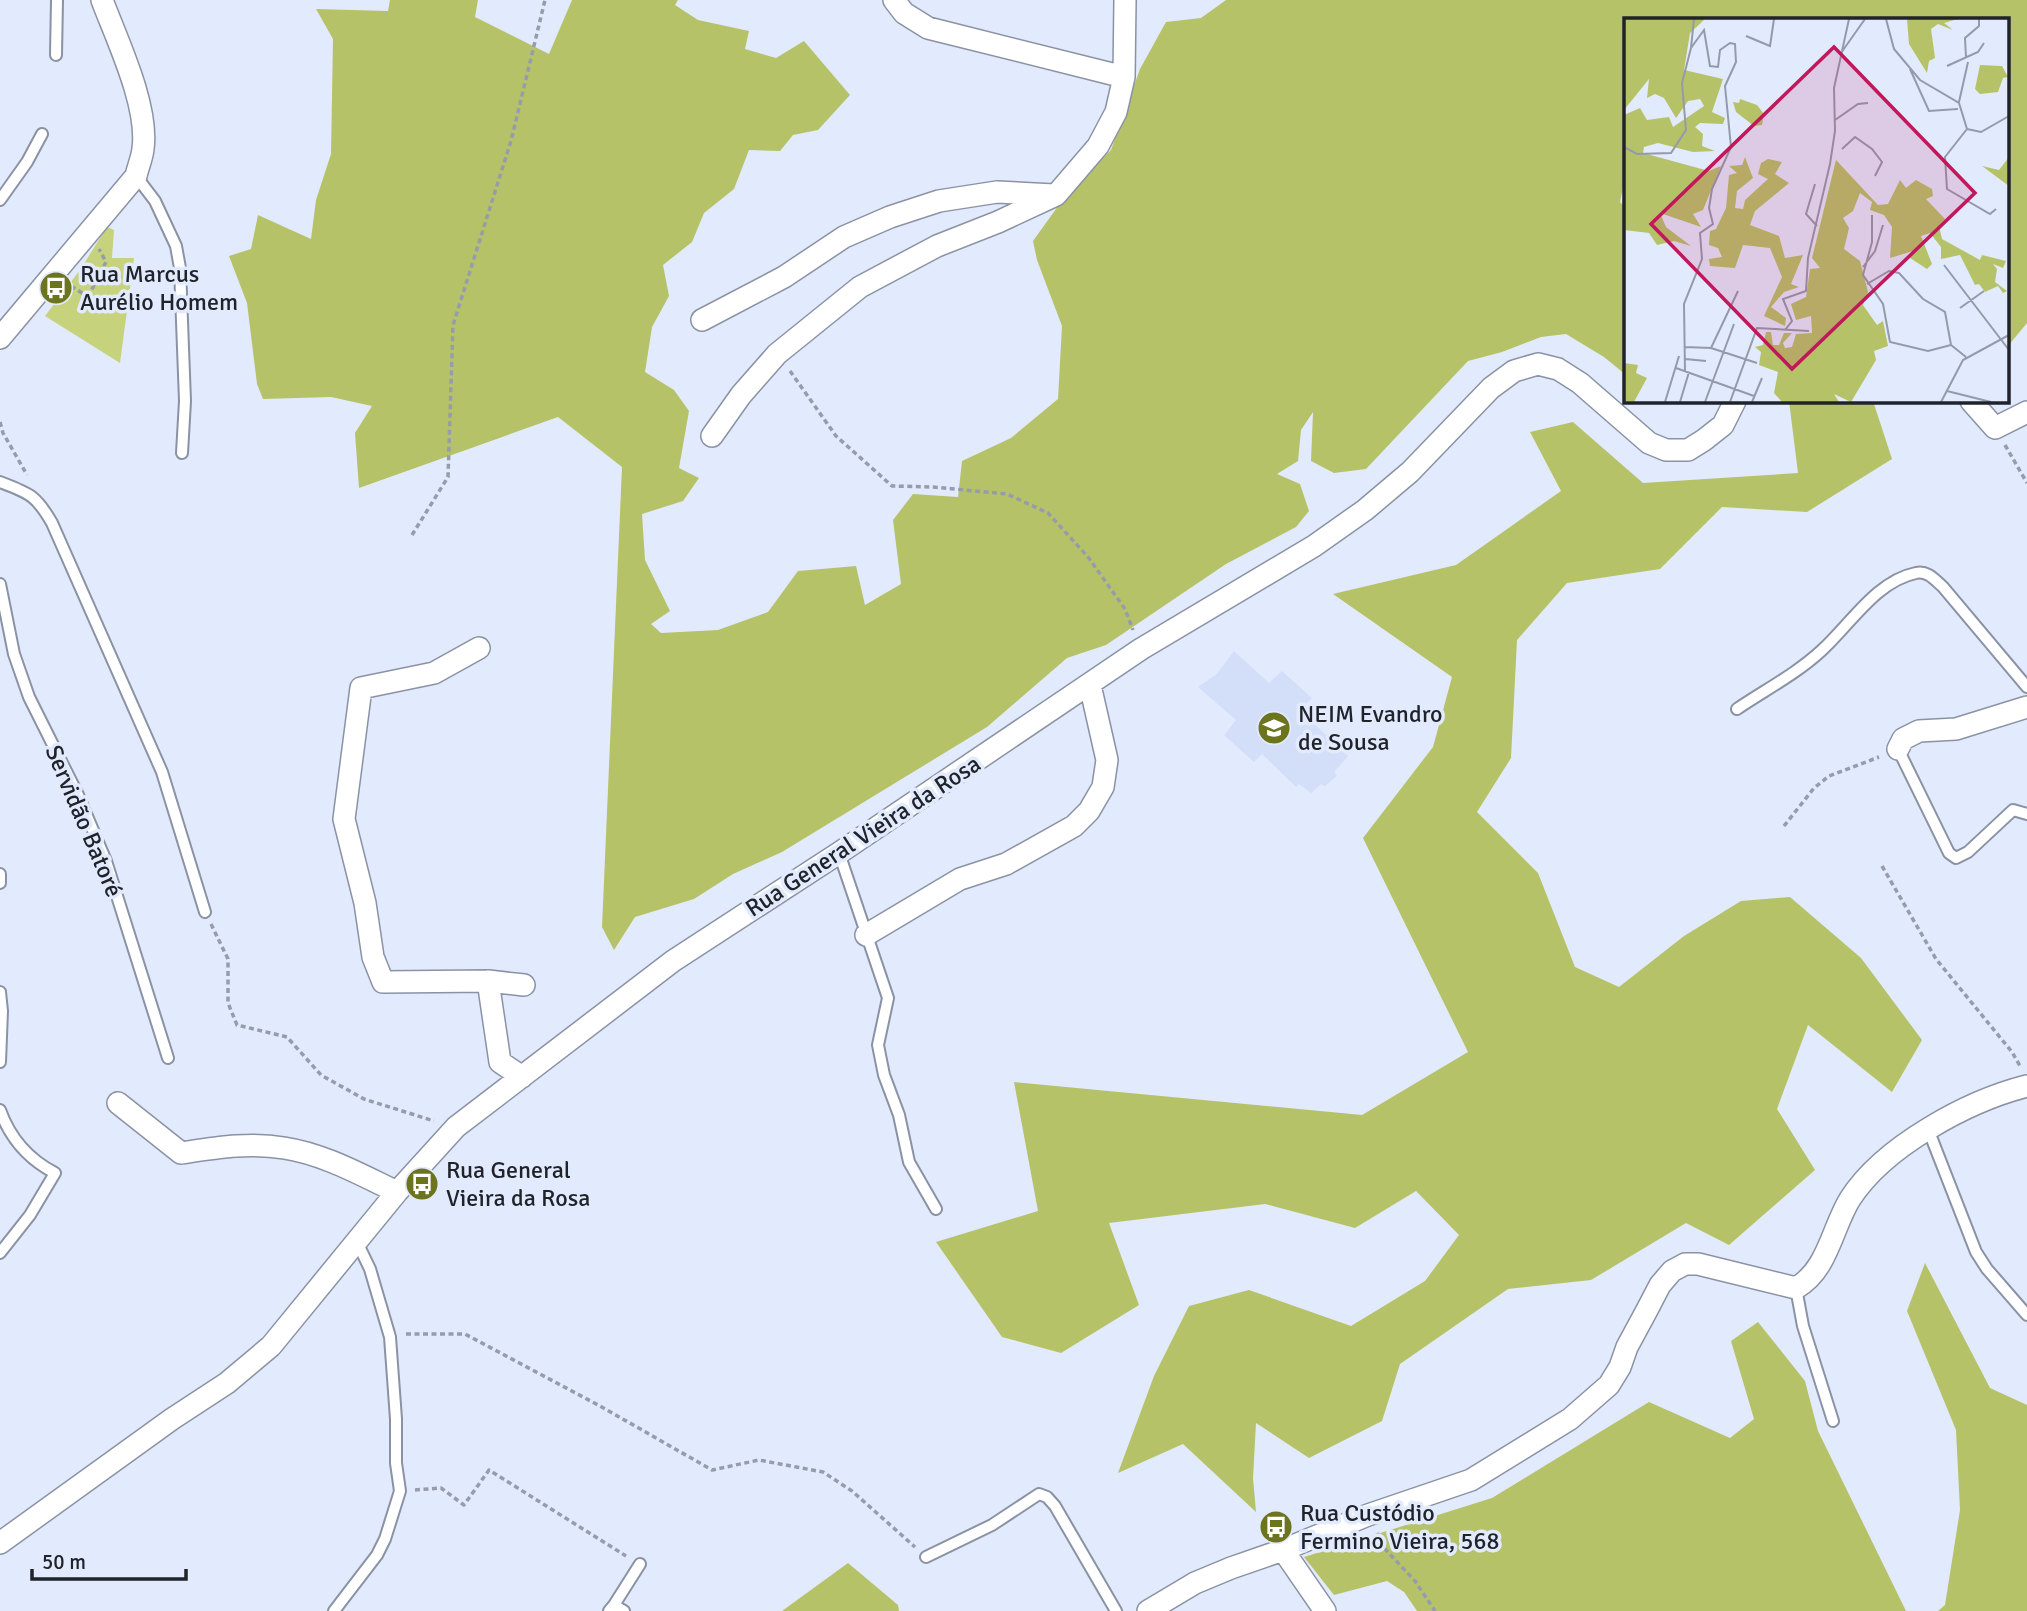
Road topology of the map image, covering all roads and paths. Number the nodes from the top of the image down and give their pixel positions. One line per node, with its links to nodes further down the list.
1 (57, 0): 6 (lane)
2 (102, 0): 9 (street)
3 (545, 0): 29 (path)
4 (894, 0): 7 (street)
5 (1125, 0): 7 (street)
6 (56, 55)
7 (1124, 77): 10 (street)
8 (42, 134): 11 (lane)
9 (136, 176): 17 (street); 25 (lane)
10 (1056, 195): 16 (street); 18 (street)
11 (0, 200)
12 (92, 238): 14 (path)
13 (69, 285): 14 (path)
14 (88, 297): 15 (path)
15 (96, 302)
16 (702, 320)
17 (0, 338)
18 (777, 354): 24 (street); 32 (path)
19 (1734, 402): 32 (street, Rua General Vieira da Rosa)
20 (1972, 402): 23 (street)
21 (2027, 412): 23 (street)
22 (0, 422): 28 (path)
23 (1995, 428): 27 (path)
24 (712, 436)
25 (182, 453)
26 (0, 482): 28 (lane)
27 (2027, 483)
28 (25, 491): 44 (lane)
29 (412, 536)
30 (0, 584): 49 (lane, Servidão Batoré)
31 (479, 648): 46 (street)
32 (1140, 649): 33 (street, Rua General Vieira da Rosa)
33 (1090, 685): 40 (street, Rua General Vieira da Rosa); 45 (street)
34 (2027, 687): 36 (lane)
35 (2027, 707): 37 (street)
36 (1737, 709)
37 (1898, 749): 38 (lane); 39 (path)
38 (2027, 814)
39 (1784, 826)
40 (839, 853): 45 (lane); 51 (street, Rua General Vieira da Rosa)
41 (1882, 866): 52 (path)
42 (0, 873): 43 (lane)
43 (0, 883)
44 (205, 912): 55 (path)
45 (866, 935): 58 (lane)
46 (488, 981): 47 (street); 51 (street)
47 (524, 985)
48 (0, 992): 50 (lane)
49 (168, 1058)
50 (0, 1062)
51 (522, 1077): 55 (street, Rua General Vieira da Rosa)
52 (2025, 1078): 56 (street)
53 (118, 1103): 57 (street)
54 (0, 1110): 60 (lane)
55 (456, 1127): 57 (street, Rua General Vieira da Rosa)
56 (1928, 1129): 61 (street); 62 (lane)
57 (397, 1192): 59 (street, Rua General Vieira da Rosa)
58 (936, 1209)
59 (356, 1240): 63 (lane); 67 (street, Rua General Vieira da Rosa)
60 (0, 1253)
61 (1796, 1288): 64 (lane); 66 (street)
62 (2027, 1315)
63 (390, 1334): 65 (lane); 69 (path)
64 (1833, 1421)
65 (400, 1491): 70 (path); 72 (lane)
66 (1368, 1515): 68 (street); 76 (path)
67 (0, 1543)
68 (1283, 1550): 74 (street); 75 (street)
69 (926, 1557): 73 (lane)
70 (640, 1564): 71 (lane)
71 (616, 1609)
72 (334, 1611)
73 (1116, 1611)
74 (1148, 1611)
75 (1325, 1611)
76 (1434, 1611)

